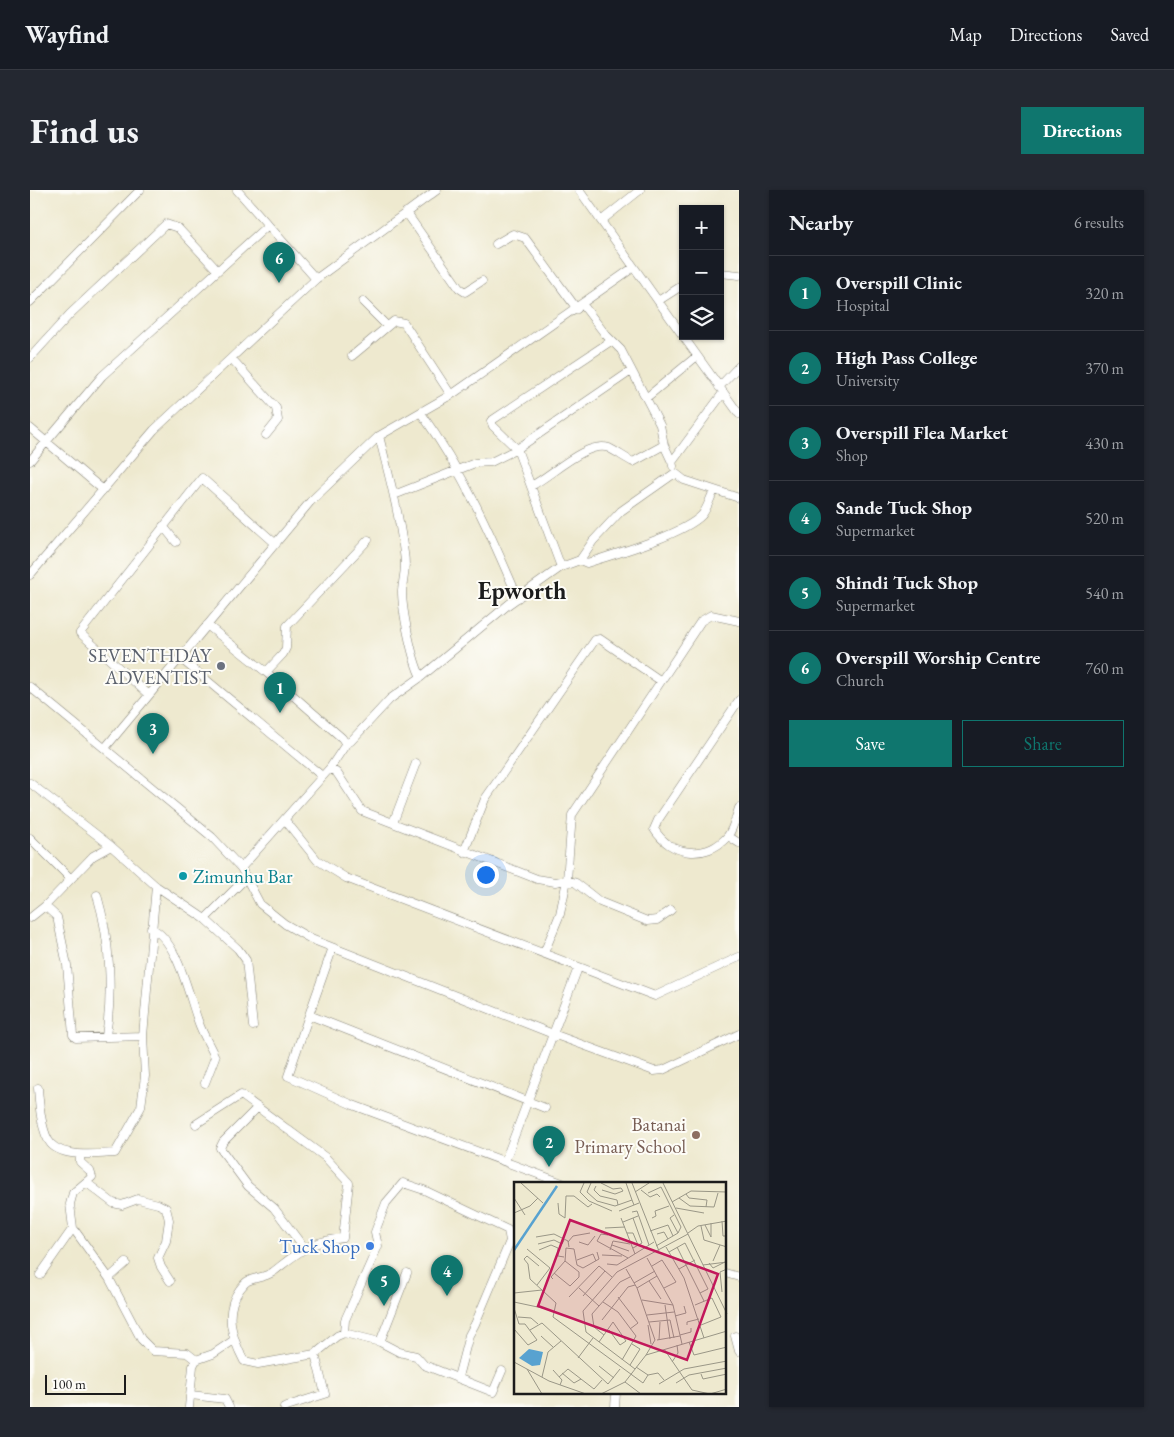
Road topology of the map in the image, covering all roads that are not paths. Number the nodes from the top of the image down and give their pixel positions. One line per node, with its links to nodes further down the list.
1 (140, 190): 17 (street)
2 (237, 190): 8 (street)
3 (437, 190): 6 (street)
4 (579, 190): 7 (street)
5 (640, 190): 7 (street)
6 (406, 212): 14 (street); 15 (street)
7 (601, 221): 10 (street)
8 (268, 226): 11 (street); 14 (street)
9 (496, 244): 20 (street)
10 (634, 267): 19 (street); 20 (street)
11 (217, 270): 27 (street); 39 (street)
12 (724, 273): 13 (street)
13 (739, 275)
14 (316, 279): 28 (street)
15 (482, 281)
16 (679, 288): 19 (street)
17 (30, 302)
18 (363, 302): 21 (street)
19 (658, 302): 22 (street)
20 (580, 307): 24 (street); 32 (street)
21 (387, 326): 25 (street); 32 (street)
22 (679, 331)
23 (686, 340): 26 (street)
24 (611, 341): 30 (street); 41 (street)
25 (352, 356)
26 (697, 356): 31 (street); 33 (street)
27 (30, 358)
28 (232, 359): 37 (street); 47 (street)
29 (739, 366): 31 (street)
30 (631, 371): 33 (street); 41 (street)
31 (721, 390): 35 (street); 43 (street)
32 (451, 395): 34 (street)
33 (646, 398): 40 (street)
34 (421, 413): 38 (street); 44 (street)
35 (739, 414)
36 (30, 428): 39 (street)
37 (266, 435)
38 (379, 436): 49 (street); 54 (street)
39 (46, 441): 42 (street); 47 (street)
40 (664, 445): 43 (street); 46 (street)
41 (517, 449): 44 (street); 46 (street)
42 (30, 461)
43 (672, 462): 45 (street)
44 (458, 470): 49 (street); 58 (street)
45 (674, 473): 48 (street); 55 (street)
46 (531, 486): 56 (street)
47 (102, 488): 57 (street)
48 (714, 490): 50 (street); 55 (street)
49 (394, 495): 63 (street)
50 (739, 498)
51 (163, 526): 53 (street); 54 (street); 66 (street)
52 (368, 540): 62 (street)
53 (176, 542)
54 (276, 544): 60 (street)
55 (580, 560): 56 (street)
56 (561, 567): 58 (street)
57 (30, 575)
58 (518, 598): 63 (street)
59 (739, 621): 64 (street)
60 (207, 626): 61 (street); 62 (street)
61 (180, 658): 66 (street); 72 (street)
62 (266, 672): 68 (street)
63 (421, 677): 68 (street)
64 (661, 681): 83 (street); 87 (street)
65 (30, 687): 69 (street)
66 (149, 695): 69 (street)
67 (739, 700): 77 (street)
68 (346, 744): 71 (street)
69 (105, 748): 84 (street)
70 (416, 763): 76 (street)
71 (330, 768): 72 (street); 76 (street)
72 (322, 776): 75 (street)
73 (30, 783): 81 (street)
74 (739, 808): 77 (street)
75 (285, 820): 84 (street); 96 (street)
76 (393, 823): 83 (street)
77 (728, 836): 79 (street)
78 (30, 838): 80 (street)
79 (739, 843)
80 (37, 845): 82 (street); 85 (street)
81 (111, 846): 85 (street); 88 (street)
82 (30, 852)
83 (464, 852): 87 (street)
84 (241, 868): 86 (street)
85 (71, 879): 90 (street)
86 (245, 879): 93 (street); 95 (street)
87 (566, 880): 91 (street); 96 (street)
88 (156, 886): 93 (street); 94 (street)
89 (97, 895): 103 (street)
90 (46, 906): 92 (street); 103 (street)
91 (671, 910)
92 (30, 918)
93 (205, 919): 100 (street)
94 (151, 928): 104 (street); 105 (street)
95 (332, 950): 99 (street); 101 (street)
96 (544, 953): 98 (street)
97 (739, 957): 98 (street)
98 (578, 968): 101 (street)
99 (309, 1015): 107 (street); 112 (street)
100 (253, 1026)
101 (553, 1034): 102 (street); 107 (street)
102 (739, 1034)
103 (106, 1036): 104 (street)
104 (144, 1036): 111 (street)
105 (205, 1083)
106 (38, 1088): 111 (street)
107 (526, 1101): 109 (street); 112 (street)
108 (258, 1107): 110 (street); 116 (street); 116 (street)
109 (545, 1108)
110 (196, 1124)
111 (80, 1155): 113 (street)
112 (504, 1161): 114 (street)
113 (86, 1182): 115 (street); 123 (street)
114 (559, 1182)
115 (73, 1228): 120 (street); 122 (street)
116 (304, 1248): 126 (street)
117 (126, 1263): 122 (street)
118 (407, 1273): 127 (street)
119 (726, 1273): 121 (street)
120 (40, 1275)
121 (739, 1277)
122 (108, 1278): 130 (street)
123 (170, 1281)
124 (344, 1333): 127 (street); 129 (street); 132 (street)
125 (735, 1336): 128 (street)
126 (234, 1340): 129 (street); 130 (street)
127 (380, 1342): 132 (street)
128 (739, 1351)
129 (315, 1354): 137 (street)
130 (196, 1360): 134 (street)
131 (502, 1371): 132 (street)
132 (458, 1377)
133 (616, 1394): 138 (street)
134 (191, 1395): 135 (street); 136 (street)
135 (189, 1407)
136 (229, 1407)
137 (284, 1407)
138 (615, 1407)

